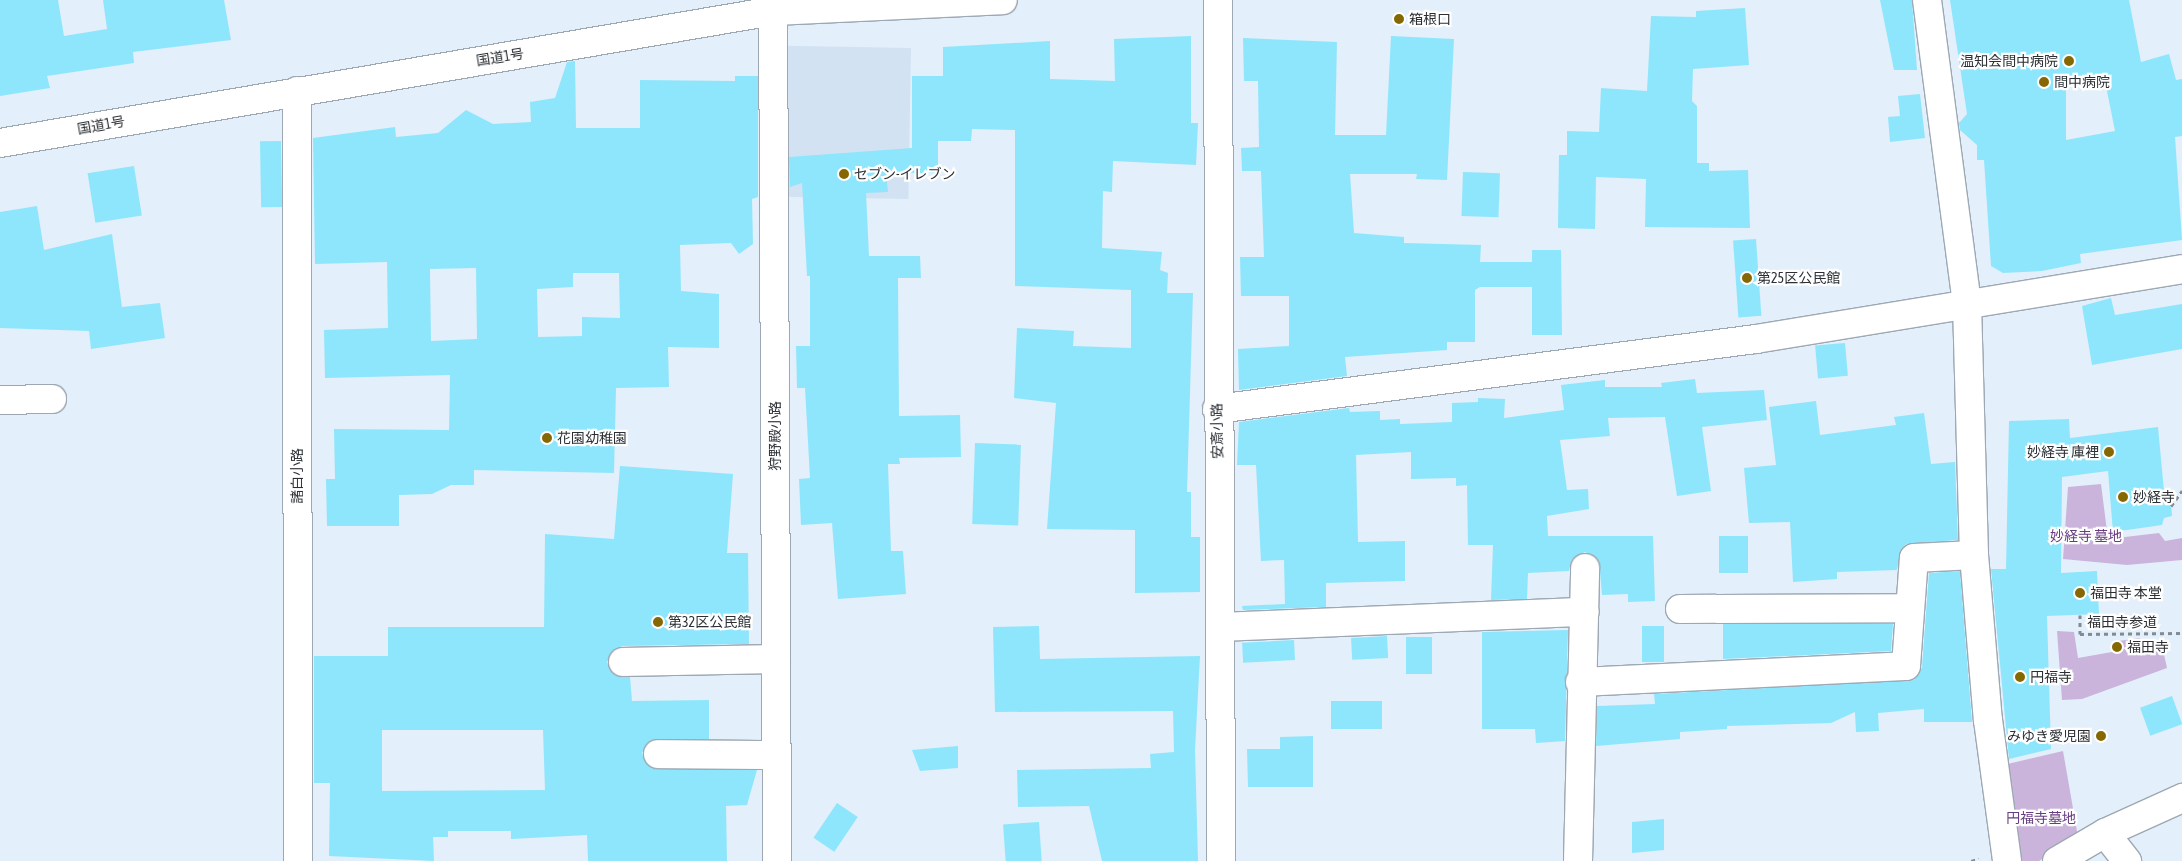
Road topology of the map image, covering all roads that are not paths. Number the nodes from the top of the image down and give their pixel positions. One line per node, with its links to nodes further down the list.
1 (1003, 0): 4 (main road, 国道1号)
2 (1218, 0): 11 (main road, 安斎小路)
3 (1927, 0): 8 (main road)
4 (772, 6): 5 (main road, 国道1号); 18 (main road, 狩野殿小路)
5 (296, 91): 6 (main road, 国道1号); 25 (main road, 諸白小路)
6 (0, 143)
7 (2182, 269): 8 (main road)
8 (1967, 304): 11 (main road); 12 (main road)
9 (52, 399): 10 (main road)
10 (0, 400)
11 (1217, 409): 17 (main road, 安斎小路)
12 (1974, 555): 14 (main road); 29 (main road)
13 (1585, 568): 16 (main road)
14 (1910, 608): 15 (main road); 20 (main road)
15 (1680, 609)
16 (1585, 612): 17 (main road); 20 (main road)
17 (1220, 627): 27 (main road, 安斎小路)
18 (776, 659): 19 (main road); 22 (main road, 狩野殿小路)
19 (624, 662)
20 (1580, 682): 28 (main road)
21 (658, 754): 22 (main road)
22 (777, 755): 26 (main road, 狩野殿小路)
23 (2182, 798): 24 (main road)
24 (2105, 833): 30 (main road); 31 (main road)
25 (298, 861)
26 (777, 861)
27 (1221, 861)
28 (1578, 861)
29 (2007, 861)
30 (2057, 861)
31 (2127, 861)

